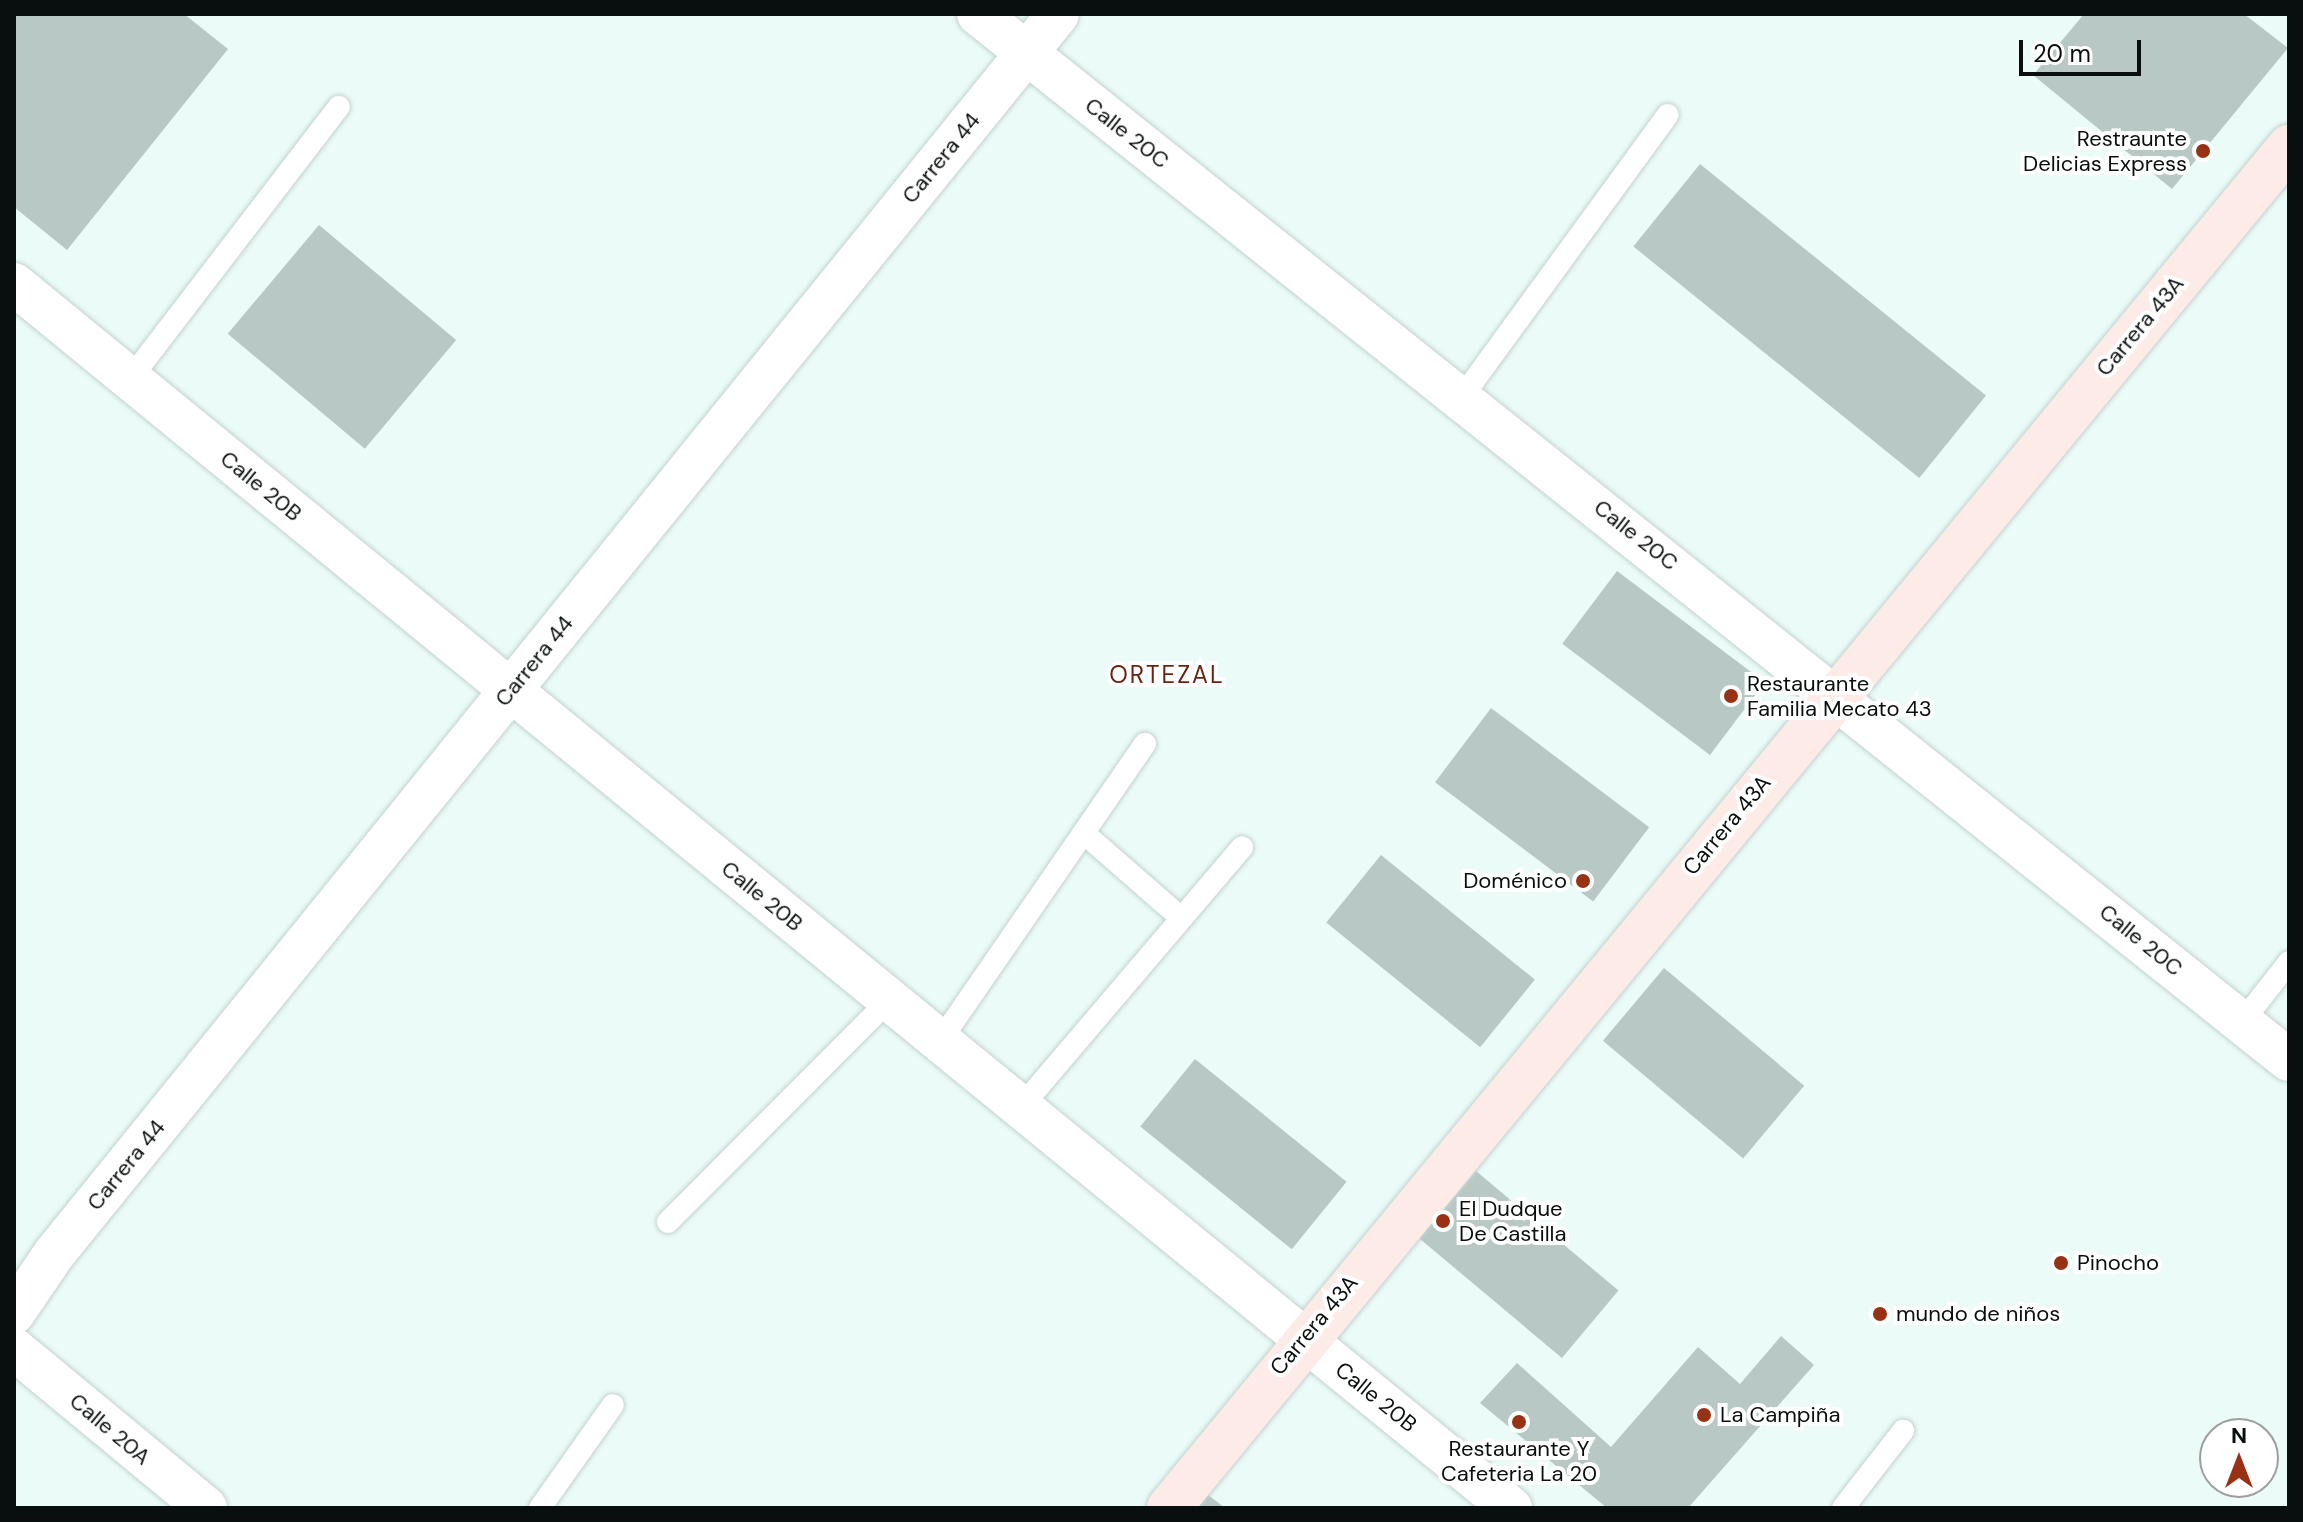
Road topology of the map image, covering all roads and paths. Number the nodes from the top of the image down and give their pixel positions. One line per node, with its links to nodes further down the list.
1 (978, 14): 3 (street, Calle 20C)
2 (1058, 14): 3 (street, Carrera 44)
3 (1026, 53): 9 (street, Calle 20C); 10 (street, Carrera 44)
4 (339, 107): 8 (lane)
5 (1668, 115): 9 (lane)
6 (2289, 147): 11 (street, Carrera 43A)
7 (14, 284): 8 (street, Calle 20B)
8 (130, 379): 10 (street, Calle 20B)
9 (1462, 397): 11 (street, Calle 20C)
10 (510, 690): 17 (street, Calle 20B); 23 (street, Carrera 44)
11 (1836, 694): 18 (street, Calle 20C); 24 (street, Carrera 43A)
12 (1145, 744): 13 (lane)
13 (1086, 835): 15 (lane); 19 (lane)
14 (1242, 847): 15 (lane)
15 (1179, 916): 21 (lane)
16 (2289, 962): 18 (lane)
17 (889, 1000): 19 (street, Calle 20B); 22 (lane)
18 (2242, 1022): 20 (street, Calle 20C)
19 (940, 1041): 21 (street, Calle 20B)
20 (2289, 1060)
21 (1021, 1107): 24 (street, Calle 20B)
22 (668, 1222)
23 (14, 1313)
24 (1303, 1338): 30 (street, Carrera 43A); 31 (street, Calle 20B)
25 (14, 1349): 28 (street, Calle 20A)
26 (613, 1405): 29 (lane)
27 (1903, 1431): 32 (lane)
28 (206, 1508)
29 (540, 1508)
30 (1169, 1508)
31 (1511, 1508)
32 (1843, 1508)

